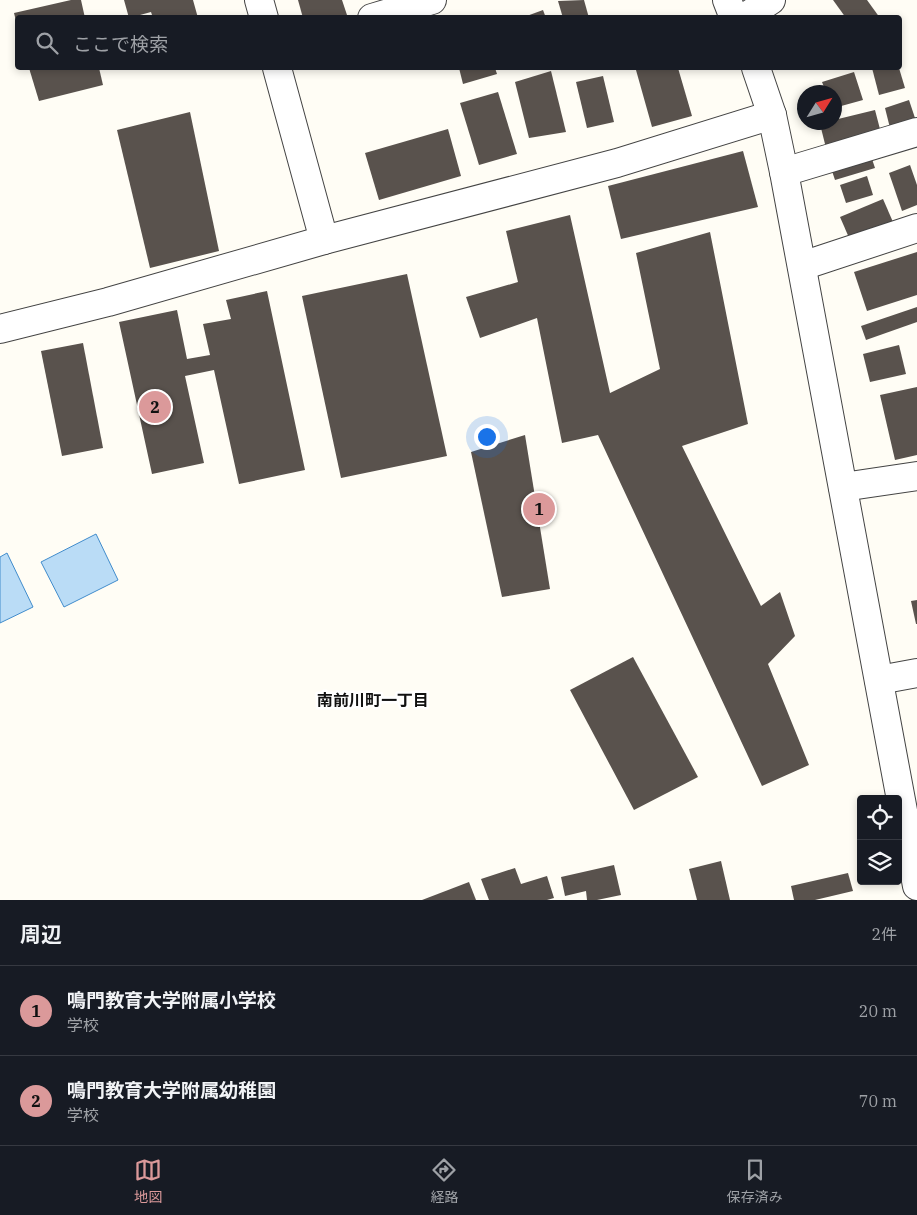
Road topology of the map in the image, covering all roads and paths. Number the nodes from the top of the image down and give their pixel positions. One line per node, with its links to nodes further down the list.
1 (259, 0): 5 (street)
2 (432, 0): 6 (street)
3 (727, 0): 7 (street)
4 (771, 0): 8 (street)
5 (263, 15)
6 (382, 15)
7 (733, 15)
8 (748, 15)
9 (279, 70): 15 (street)
10 (757, 70): 11 (street)
11 (772, 115): 13 (street); 15 (street)
12 (917, 132): 13 (street)
13 (784, 172): 16 (street)
14 (917, 228): 16 (street)
15 (324, 240): 17 (street)
16 (802, 266): 19 (street)
17 (0, 329)
18 (917, 476): 19 (street)
19 (843, 487): 21 (street)
20 (917, 673): 21 (street)
21 (879, 680): 22 (street)
22 (914, 850): 23 (street)
23 (917, 886)

